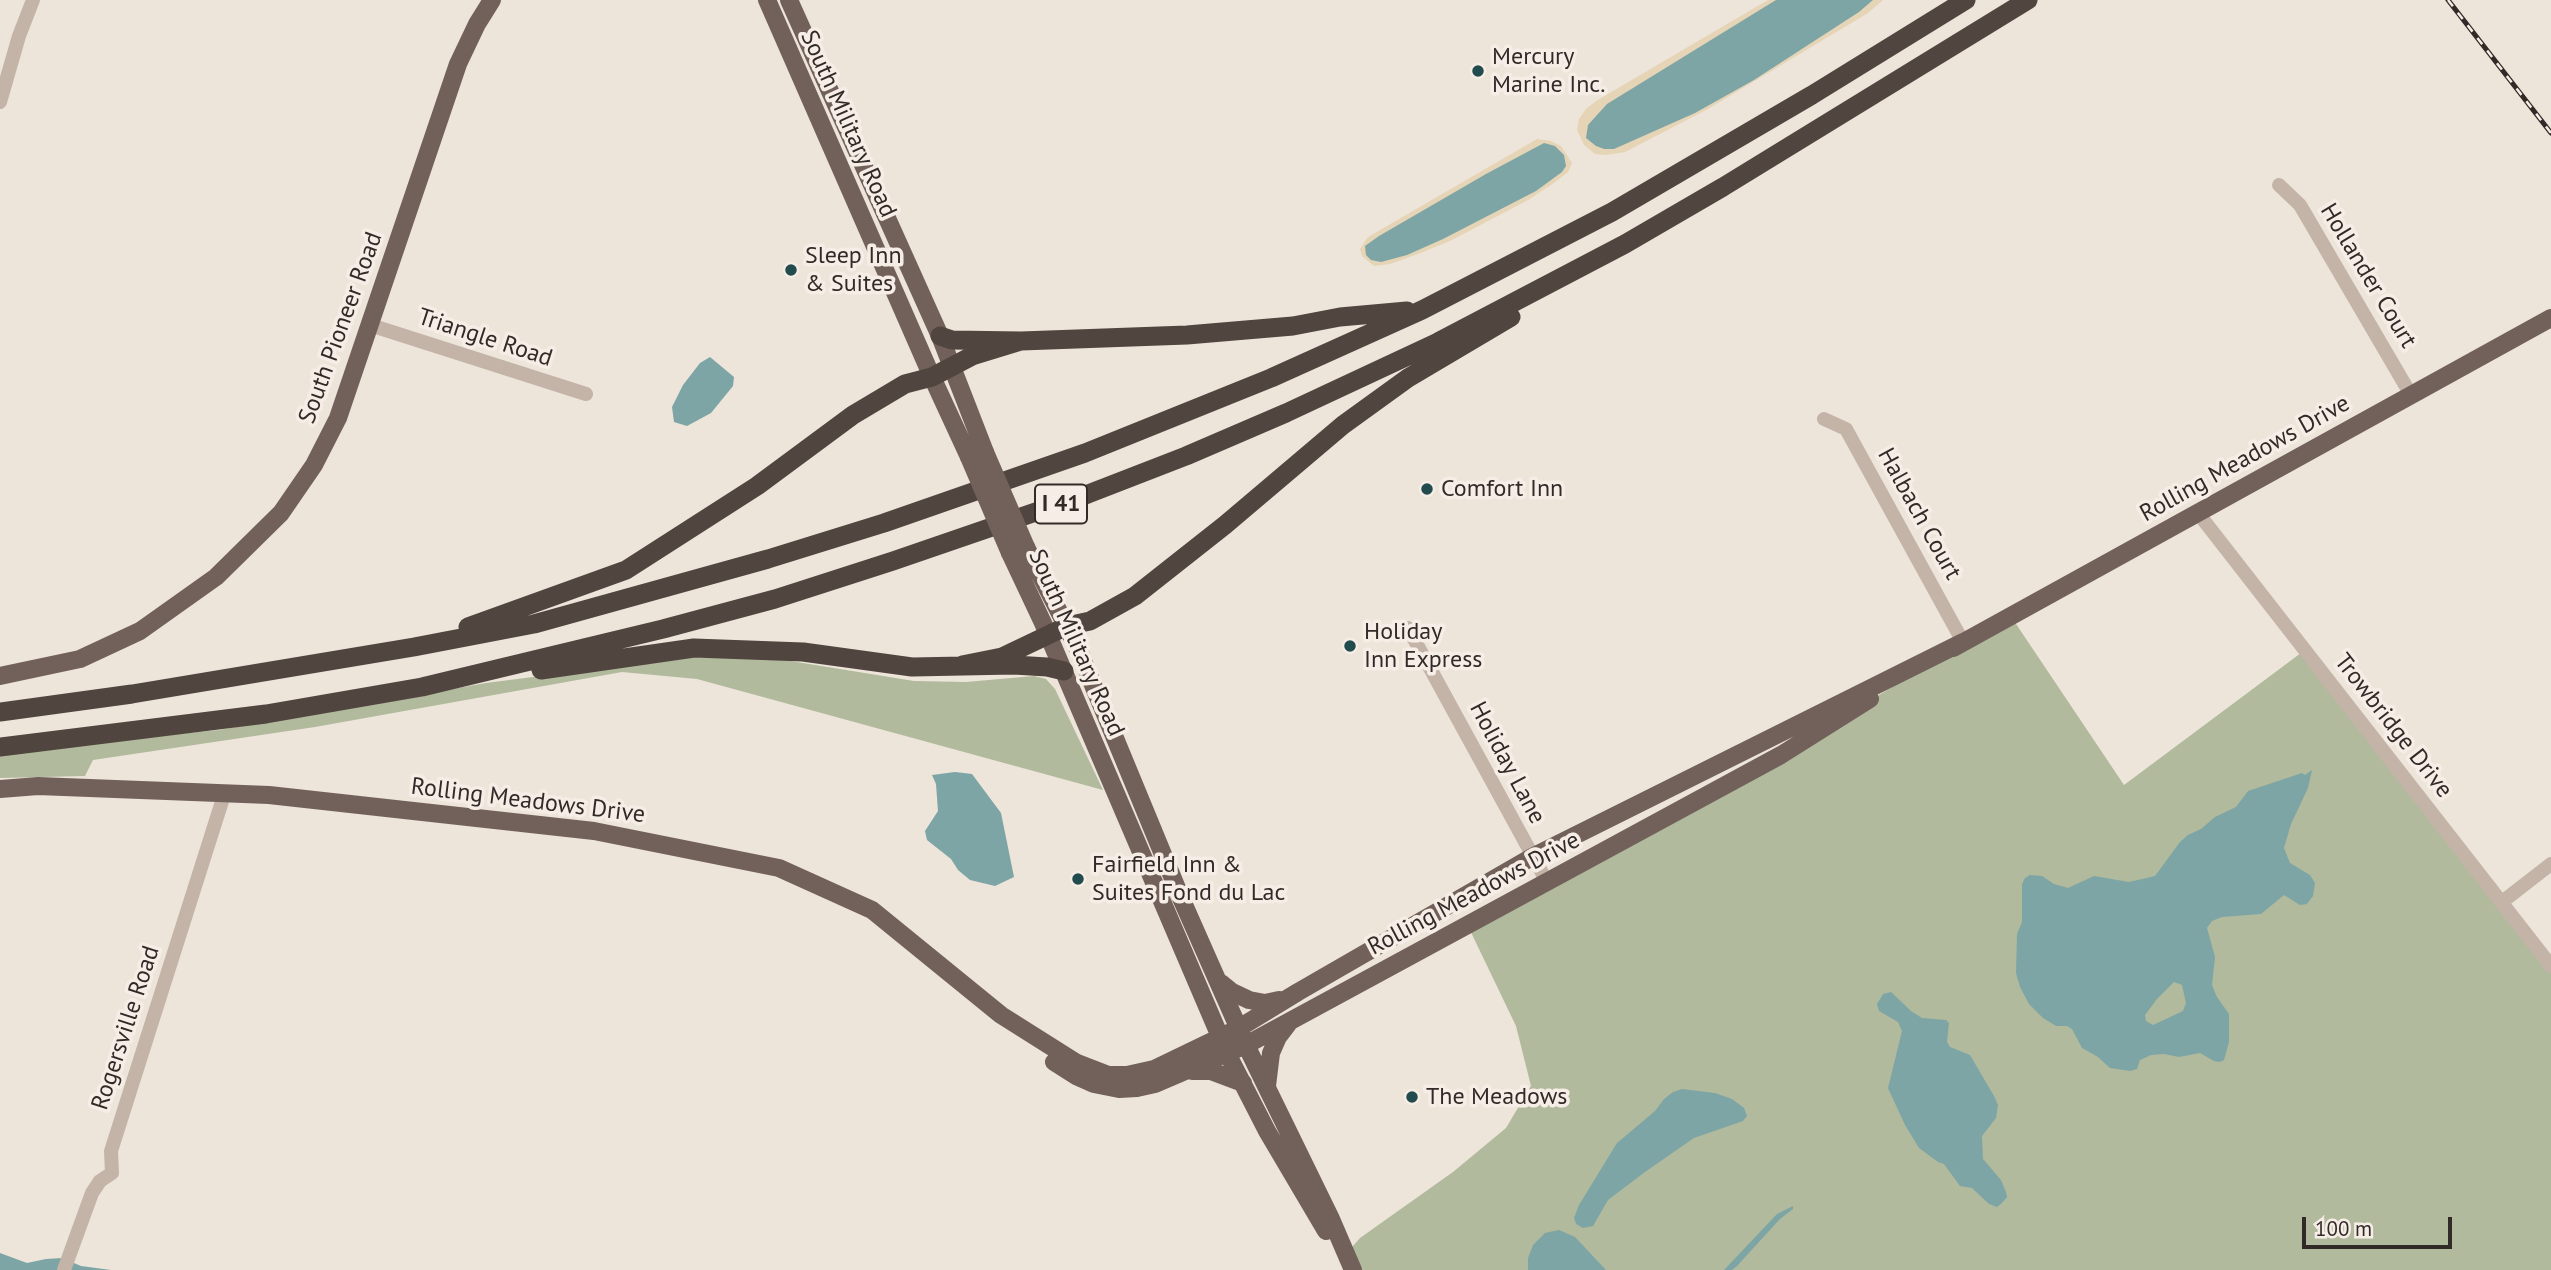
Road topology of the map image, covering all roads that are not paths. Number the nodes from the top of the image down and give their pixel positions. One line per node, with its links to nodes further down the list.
1 (33, 0): 9 (street)
2 (492, 0): 14 (main road, South Pioneer Road)
3 (767, 0): 18 (main road, South Military Road)
4 (789, 0): 8 (main road, South Military Road)
5 (797, 0): 8 (main road)
6 (1966, 0): 12 (highway, I 41)
7 (2028, 0): 11 (highway, I 41)
8 (808, 39): 15 (main road, South Military Road)
9 (0, 102)
10 (2280, 186): 20 (street, Hollander Court)
11 (1625, 244): 25 (highway); 33 (highway, I 41)
12 (1422, 310): 16 (highway); 29 (highway, I 41)
13 (2551, 318): 20 (main road, Rolling Meadows Drive)
14 (370, 325): 19 (street, Triangle Road); 32 (main road, South Pioneer Road)
15 (940, 336): 16 (highway); 17 (main road, South Military Road)
16 (1021, 341): 17 (highway)
17 (951, 367): 18 (highway); 22 (main road, South Military Road)
18 (932, 377): 22 (main road, South Military Road); 29 (highway)
19 (586, 394)
20 (2412, 395): 23 (main road, Rolling Meadows Drive)
21 (1824, 419): 28 (street, Halbach Court)
22 (977, 455): 24 (main road, South Military Road, bridge)
23 (2198, 513): 28 (main road, Rolling Meadows Drive); 41 (street, Trowbridge Drive)
24 (1018, 550): 25 (main road, South Military Road); 27 (main road, South Military Road)
25 (1067, 626): 27 (highway); 43 (main road, South Military Road)
26 (1408, 628): 38 (street, Holiday Lane)
27 (1049, 635): 30 (highway); 31 (main road, South Military Road)
28 (1963, 642): 38 (main road, Rolling Meadows Drive); 40 (main road, Rolling Meadows Drive)
29 (414, 647): 34 (highway, I 41)
30 (962, 665): 31 (highway); 33 (highway)
31 (1064, 671): 48 (main road, South Military Road)
32 (0, 676)
33 (422, 687): 35 (highway, I 41)
34 (0, 712)
35 (0, 747)
36 (0, 789): 37 (main road, Rolling Meadows Drive)
37 (225, 792): 45 (main road, Rolling Meadows Drive); 53 (street, Rogersville Road)
38 (1532, 857): 40 (street, Holiday Lane); 44 (main road, Rolling Meadows Drive)
39 (2551, 864): 41 (street)
40 (1547, 882): 46 (main road, Rolling Meadows Drive)
41 (2502, 902): 42 (street, Trowbridge Drive)
42 (2551, 967)
43 (1218, 980): 44 (main road); 47 (main road, South Military Road)
44 (1286, 999): 47 (main road, Rolling Meadows Drive)
45 (1001, 1015): 48 (main road, Rolling Meadows Drive); 49 (main road, Rolling Meadows Drive)
46 (1290, 1021): 47 (main road, Rolling Meadows Drive); 51 (main road)
47 (1242, 1037): 48 (main road, Rolling Meadows Drive); 51 (main road, South Military Road)
48 (1224, 1046): 49 (main road, Rolling Meadows Drive); 50 (main road, South Military Road)
49 (1188, 1070): 50 (main road)
50 (1243, 1083): 52 (main road, South Military Road)
51 (1267, 1089): 52 (main road, South Military Road)
52 (1349, 1263)
53 (64, 1270)

